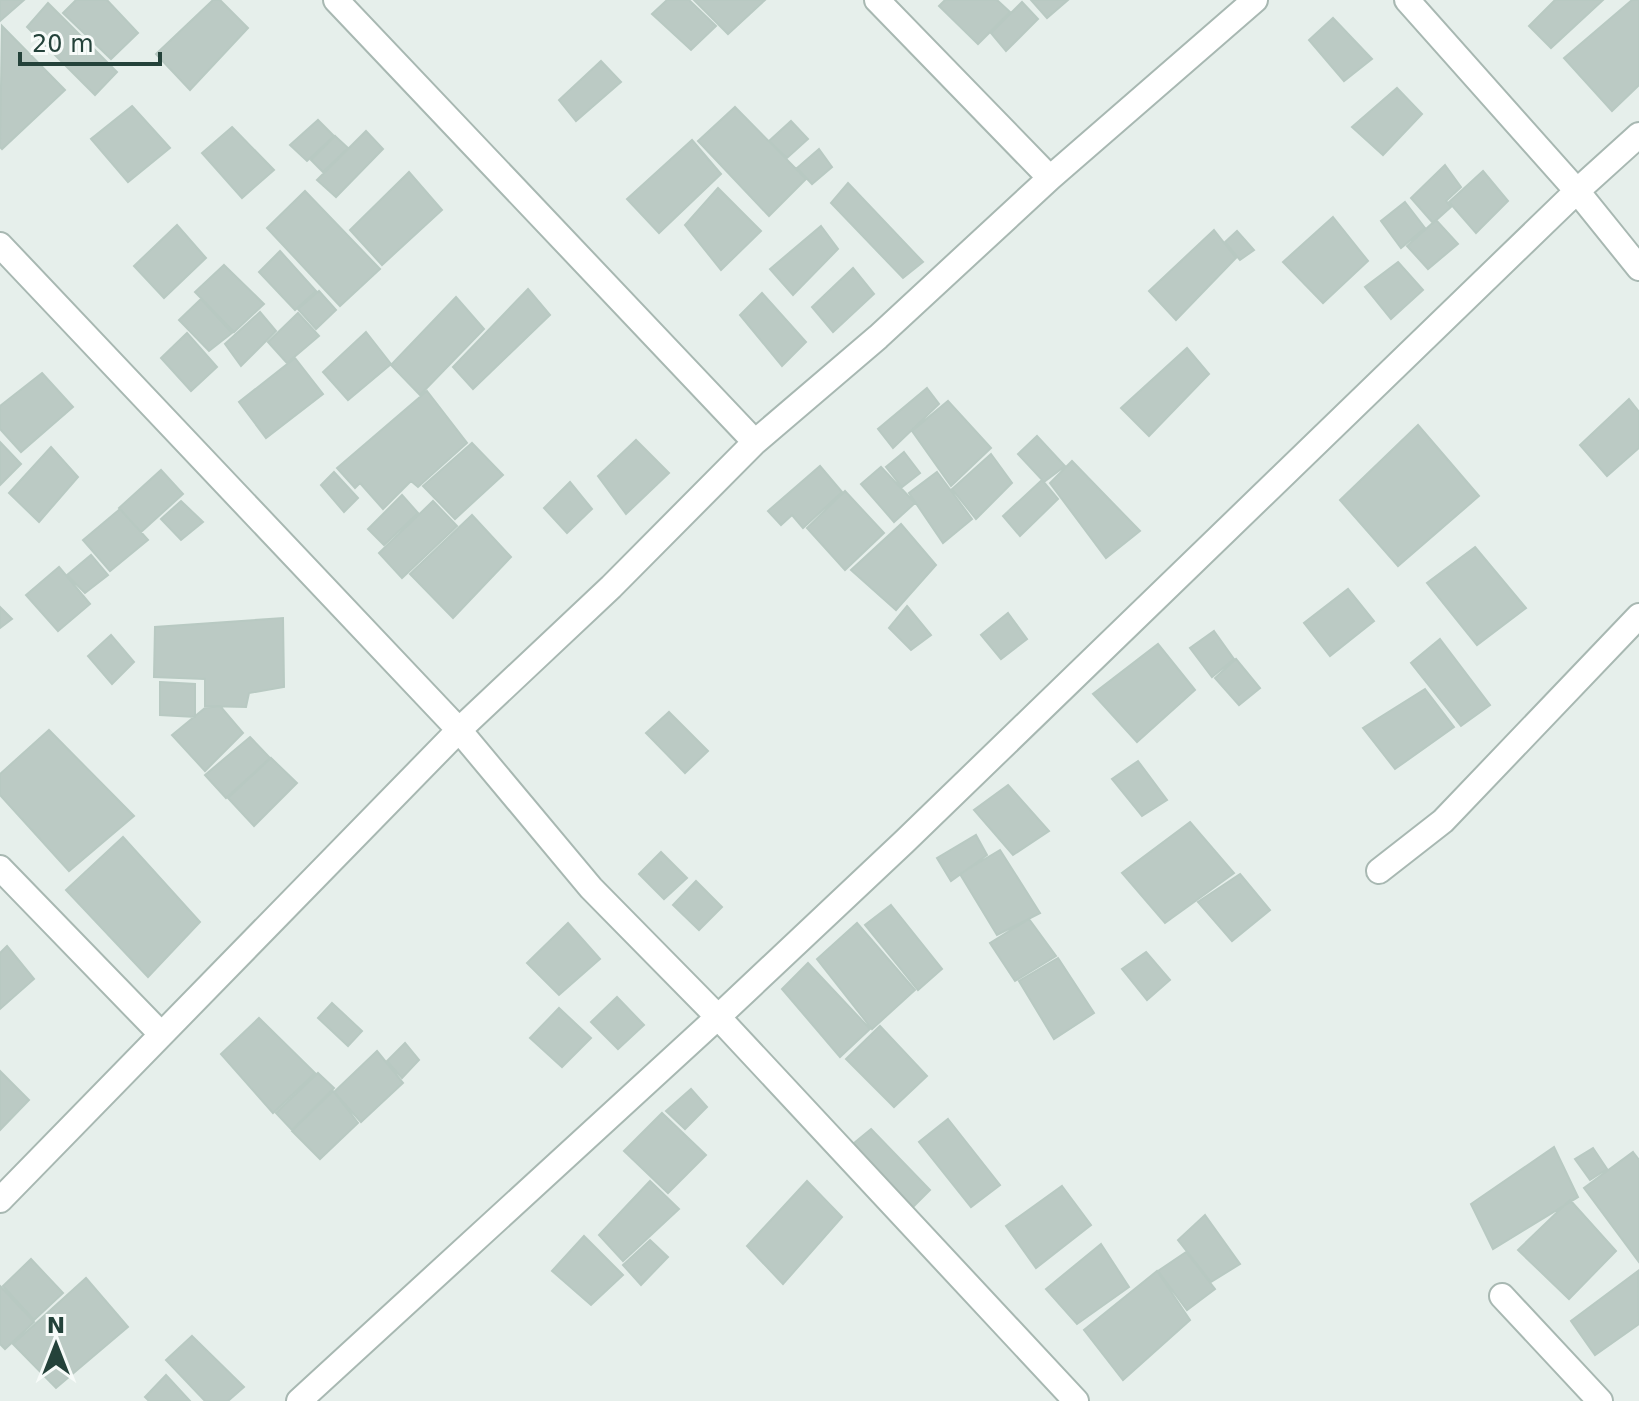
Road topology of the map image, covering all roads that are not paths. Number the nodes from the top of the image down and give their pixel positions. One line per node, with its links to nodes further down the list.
1 (336, 0): 10 (street)
2 (877, 0): 6 (street)
3 (1255, 0): 6 (street)
4 (1407, 0): 7 (street)
5 (1639, 135): 7 (street)
6 (1050, 178): 10 (street)
7 (1577, 191): 9 (street); 15 (street)
8 (0, 245): 12 (street)
9 (1639, 268)
10 (755, 442): 12 (street)
11 (1639, 616): 14 (street)
12 (459, 730): 15 (street); 16 (street)
13 (0, 868): 16 (street)
14 (1379, 871)
15 (718, 1017): 19 (street); 20 (street)
16 (161, 1034): 17 (street)
17 (0, 1200)
18 (1502, 1296): 21 (street)
19 (299, 1401)
20 (1076, 1401)
21 (1600, 1401)

